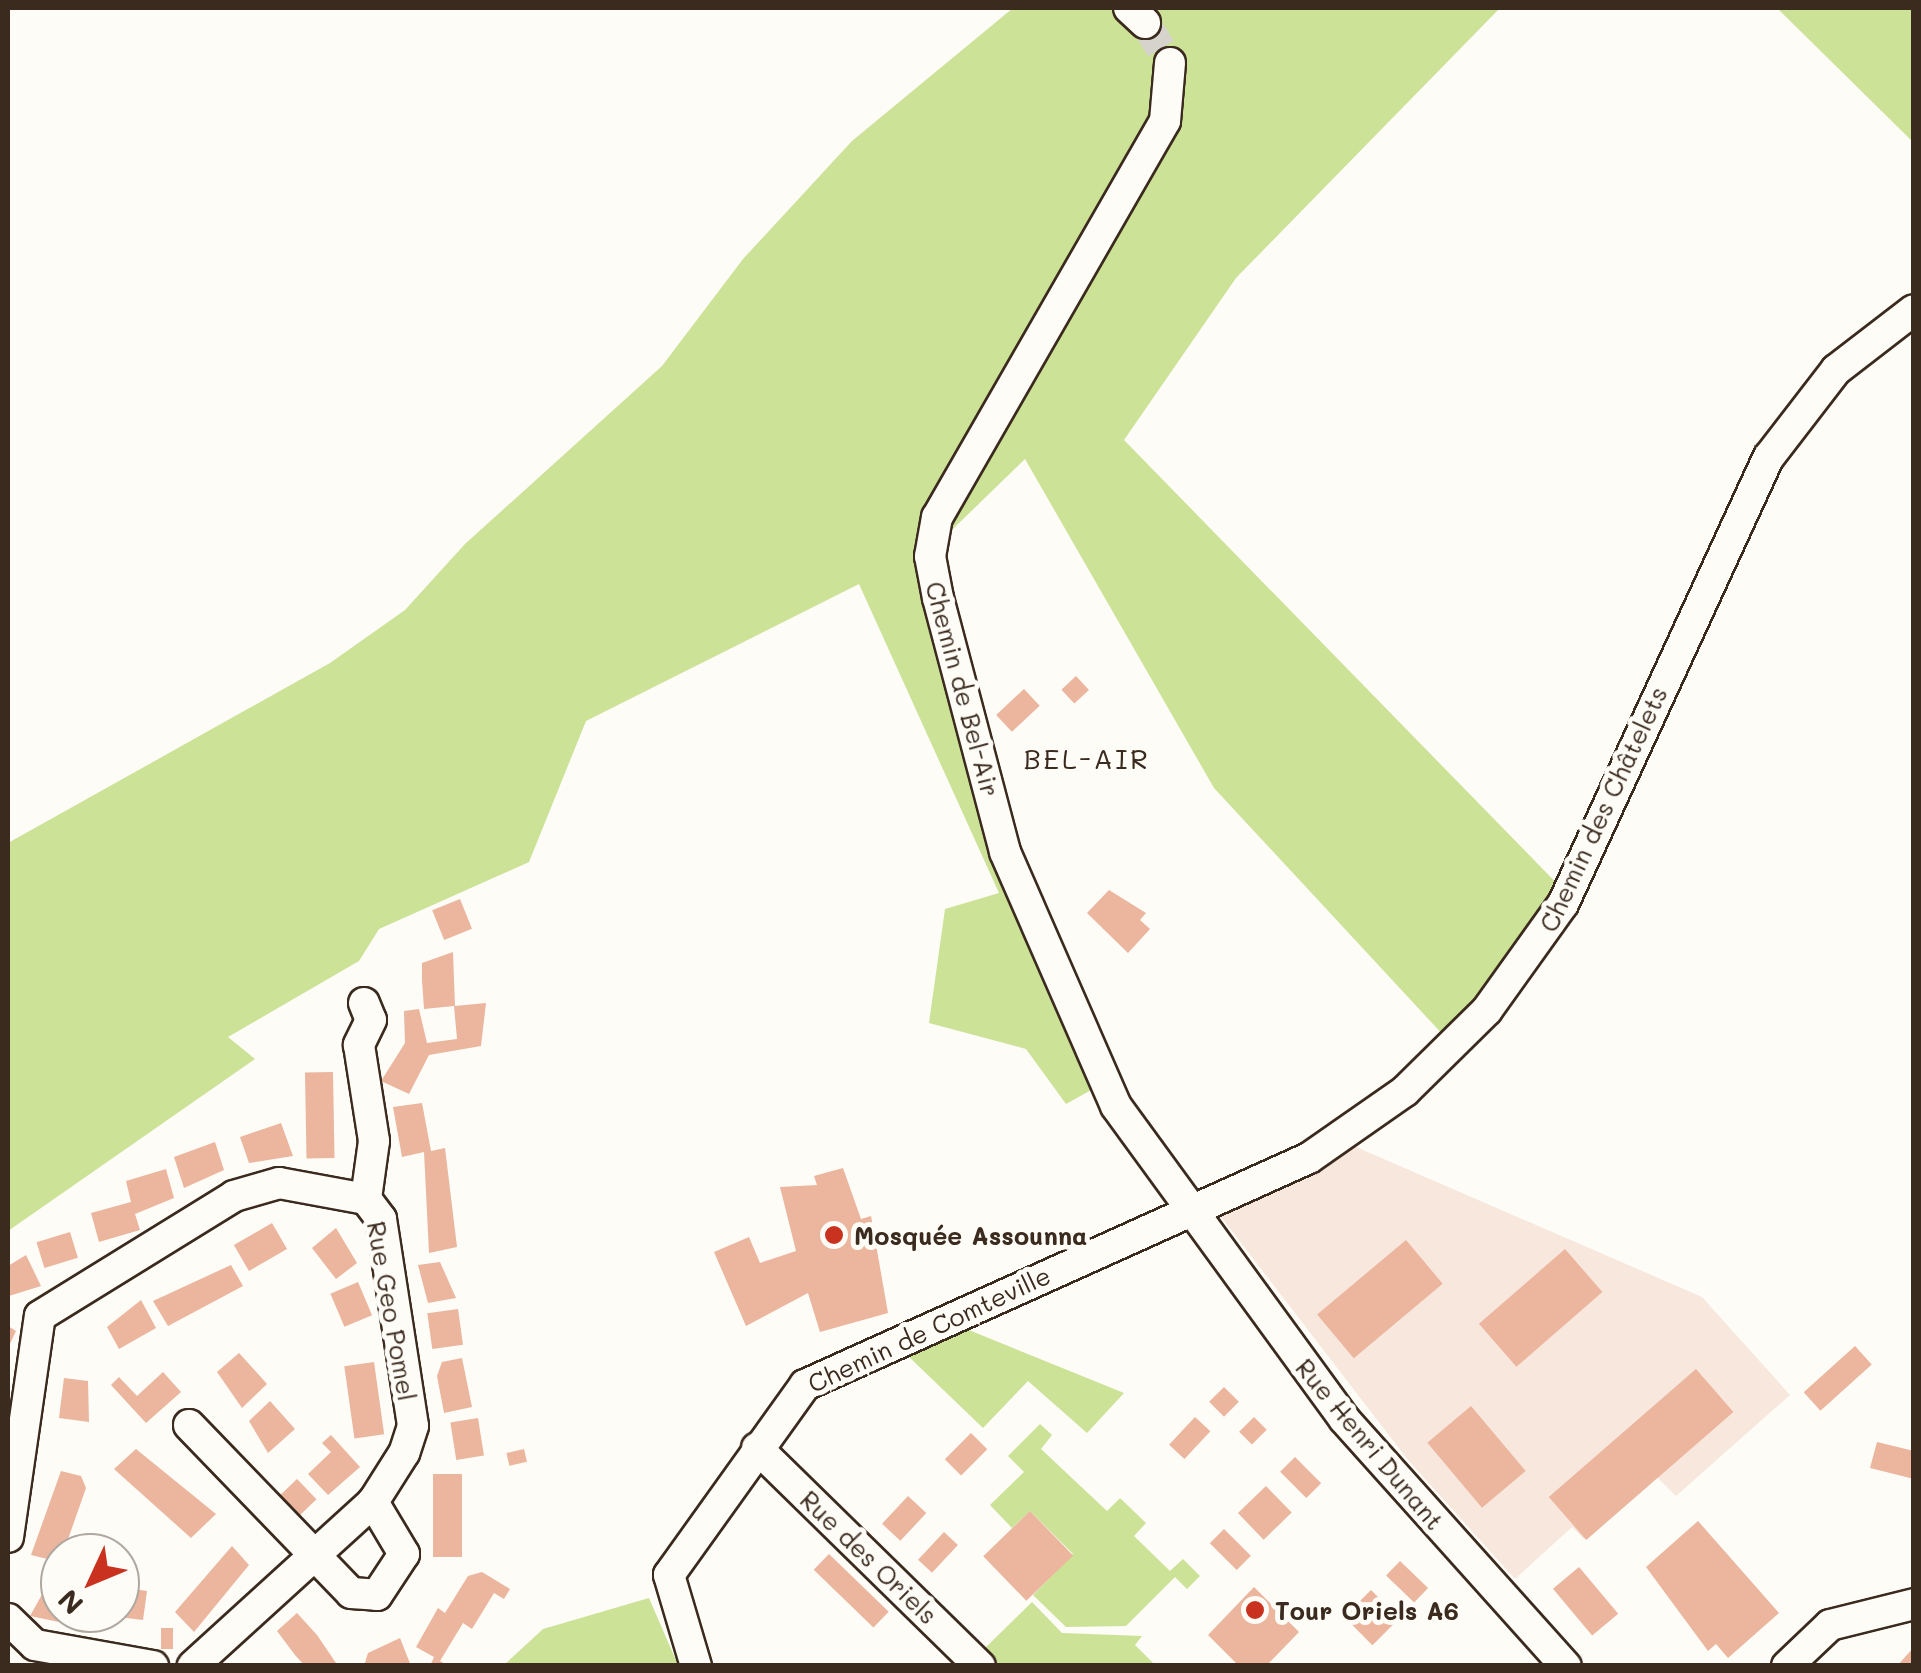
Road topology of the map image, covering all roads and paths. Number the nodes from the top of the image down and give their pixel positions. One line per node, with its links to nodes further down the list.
1 (1170, 63): 5 (street, Chemin de Bel-Air)
2 (1914, 310): 5 (street, Chemin des Châtelets)
3 (364, 1003): 4 (street)
4 (354, 1194): 8 (street, Rue Geo Pomel); 9 (street)
5 (1189, 1211): 7 (street, Chemin de Comteville); 17 (street, Rue Henri Dunant)
6 (188, 1425): 10 (street)
7 (757, 1448): 15 (street, Chemin de Comteville); 16 (street, Rue des Oriels)
8 (372, 1502): 10 (street, Rue Geo Pomel); 10 (street)
9 (8, 1537)
10 (312, 1558): 14 (street, Rue Geo Pomel)
11 (1914, 1604): 18 (street)
12 (8, 1619): 13 (street)
13 (153, 1666)
14 (192, 1666)
15 (696, 1666)
16 (980, 1666)
17 (1566, 1666)
18 (1787, 1666)

